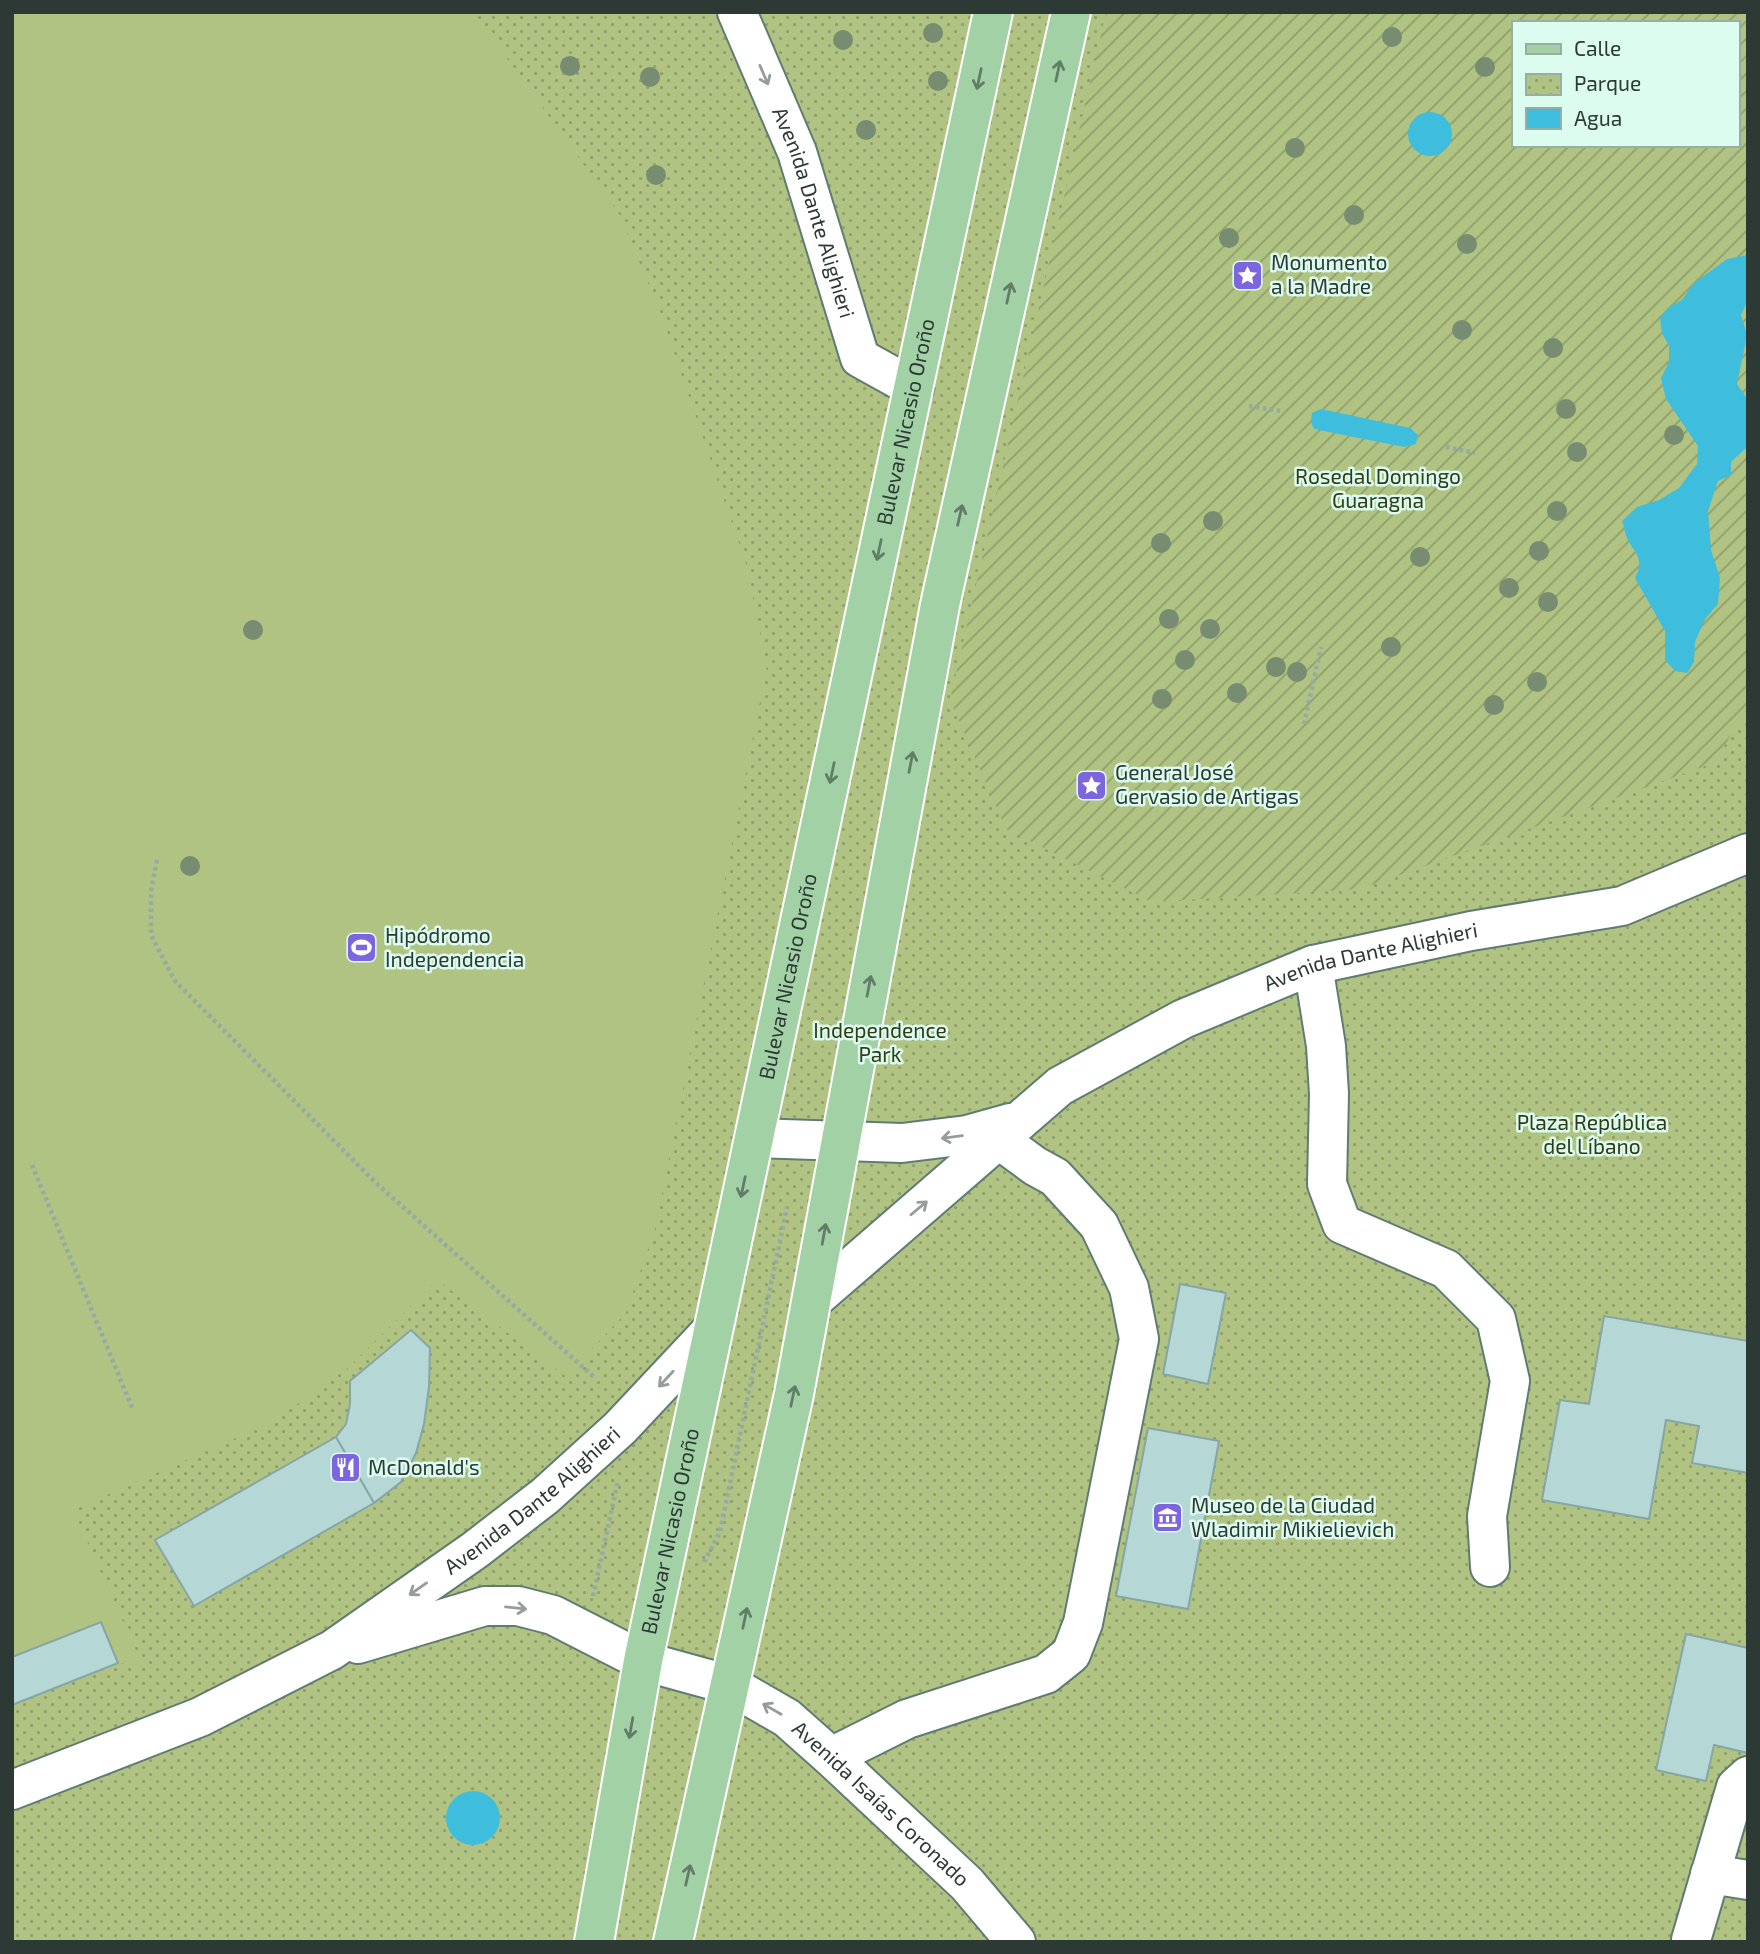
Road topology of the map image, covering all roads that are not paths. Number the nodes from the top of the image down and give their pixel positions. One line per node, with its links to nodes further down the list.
1 (737, 12): 4 (street, Avenida Dante Alighieri, one-way to 4)
2 (993, 12): 4 (main road, Bulevar Nicasio Oroño, one-way to 4)
3 (1071, 12): 9 (main road, one-way to 3)
4 (914, 388): 8 (main road, Bulevar Nicasio Oroño, one-way to 8)
5 (1748, 853): 6 (street, Avenida Dante Alighieri)
6 (1313, 965): 7 (street, Avenida Dante Alighieri); 12 (street)
7 (1008, 1130): 9 (street, Avenida Dante Alighieri, one-way to 9); 10 (street, Avenida Dante Alighieri, one-way to 7); 16 (street)
8 (754, 1138): 9 (street, Avenida Dante Alighieri); 11 (main road, Bulevar Nicasio Oroño, one-way to 11)
9 (841, 1141): 10 (main road, one-way to 9)
10 (812, 1301): 15 (main road, one-way to 10)
11 (713, 1329): 13 (street, Avenida Dante Alighieri, one-way to 13); 14 (main road, Bulevar Nicasio Oroño)
12 (1490, 1567)
13 (332, 1650): 14 (street, Avenida Dante Alighieri, one-way to 14); 18 (street, Avenida Dante Alighieri)
14 (643, 1661): 15 (street, Avenida Dante Alighieri); 22 (main road, Bulevar Nicasio Oroño, one-way to 22)
15 (730, 1685): 16 (street, Avenida Isaías Coronado, one-way to 15); 23 (main road, one-way to 15)
16 (831, 1758): 24 (street, Avenida Isaías Coronado)
17 (1748, 1776): 19 (street)
18 (12, 1790)
19 (1710, 1874): 20 (street); 21 (street)
20 (1748, 1880)
21 (1691, 1940)
22 (594, 1942)
23 (673, 1942)
24 (1016, 1942)

